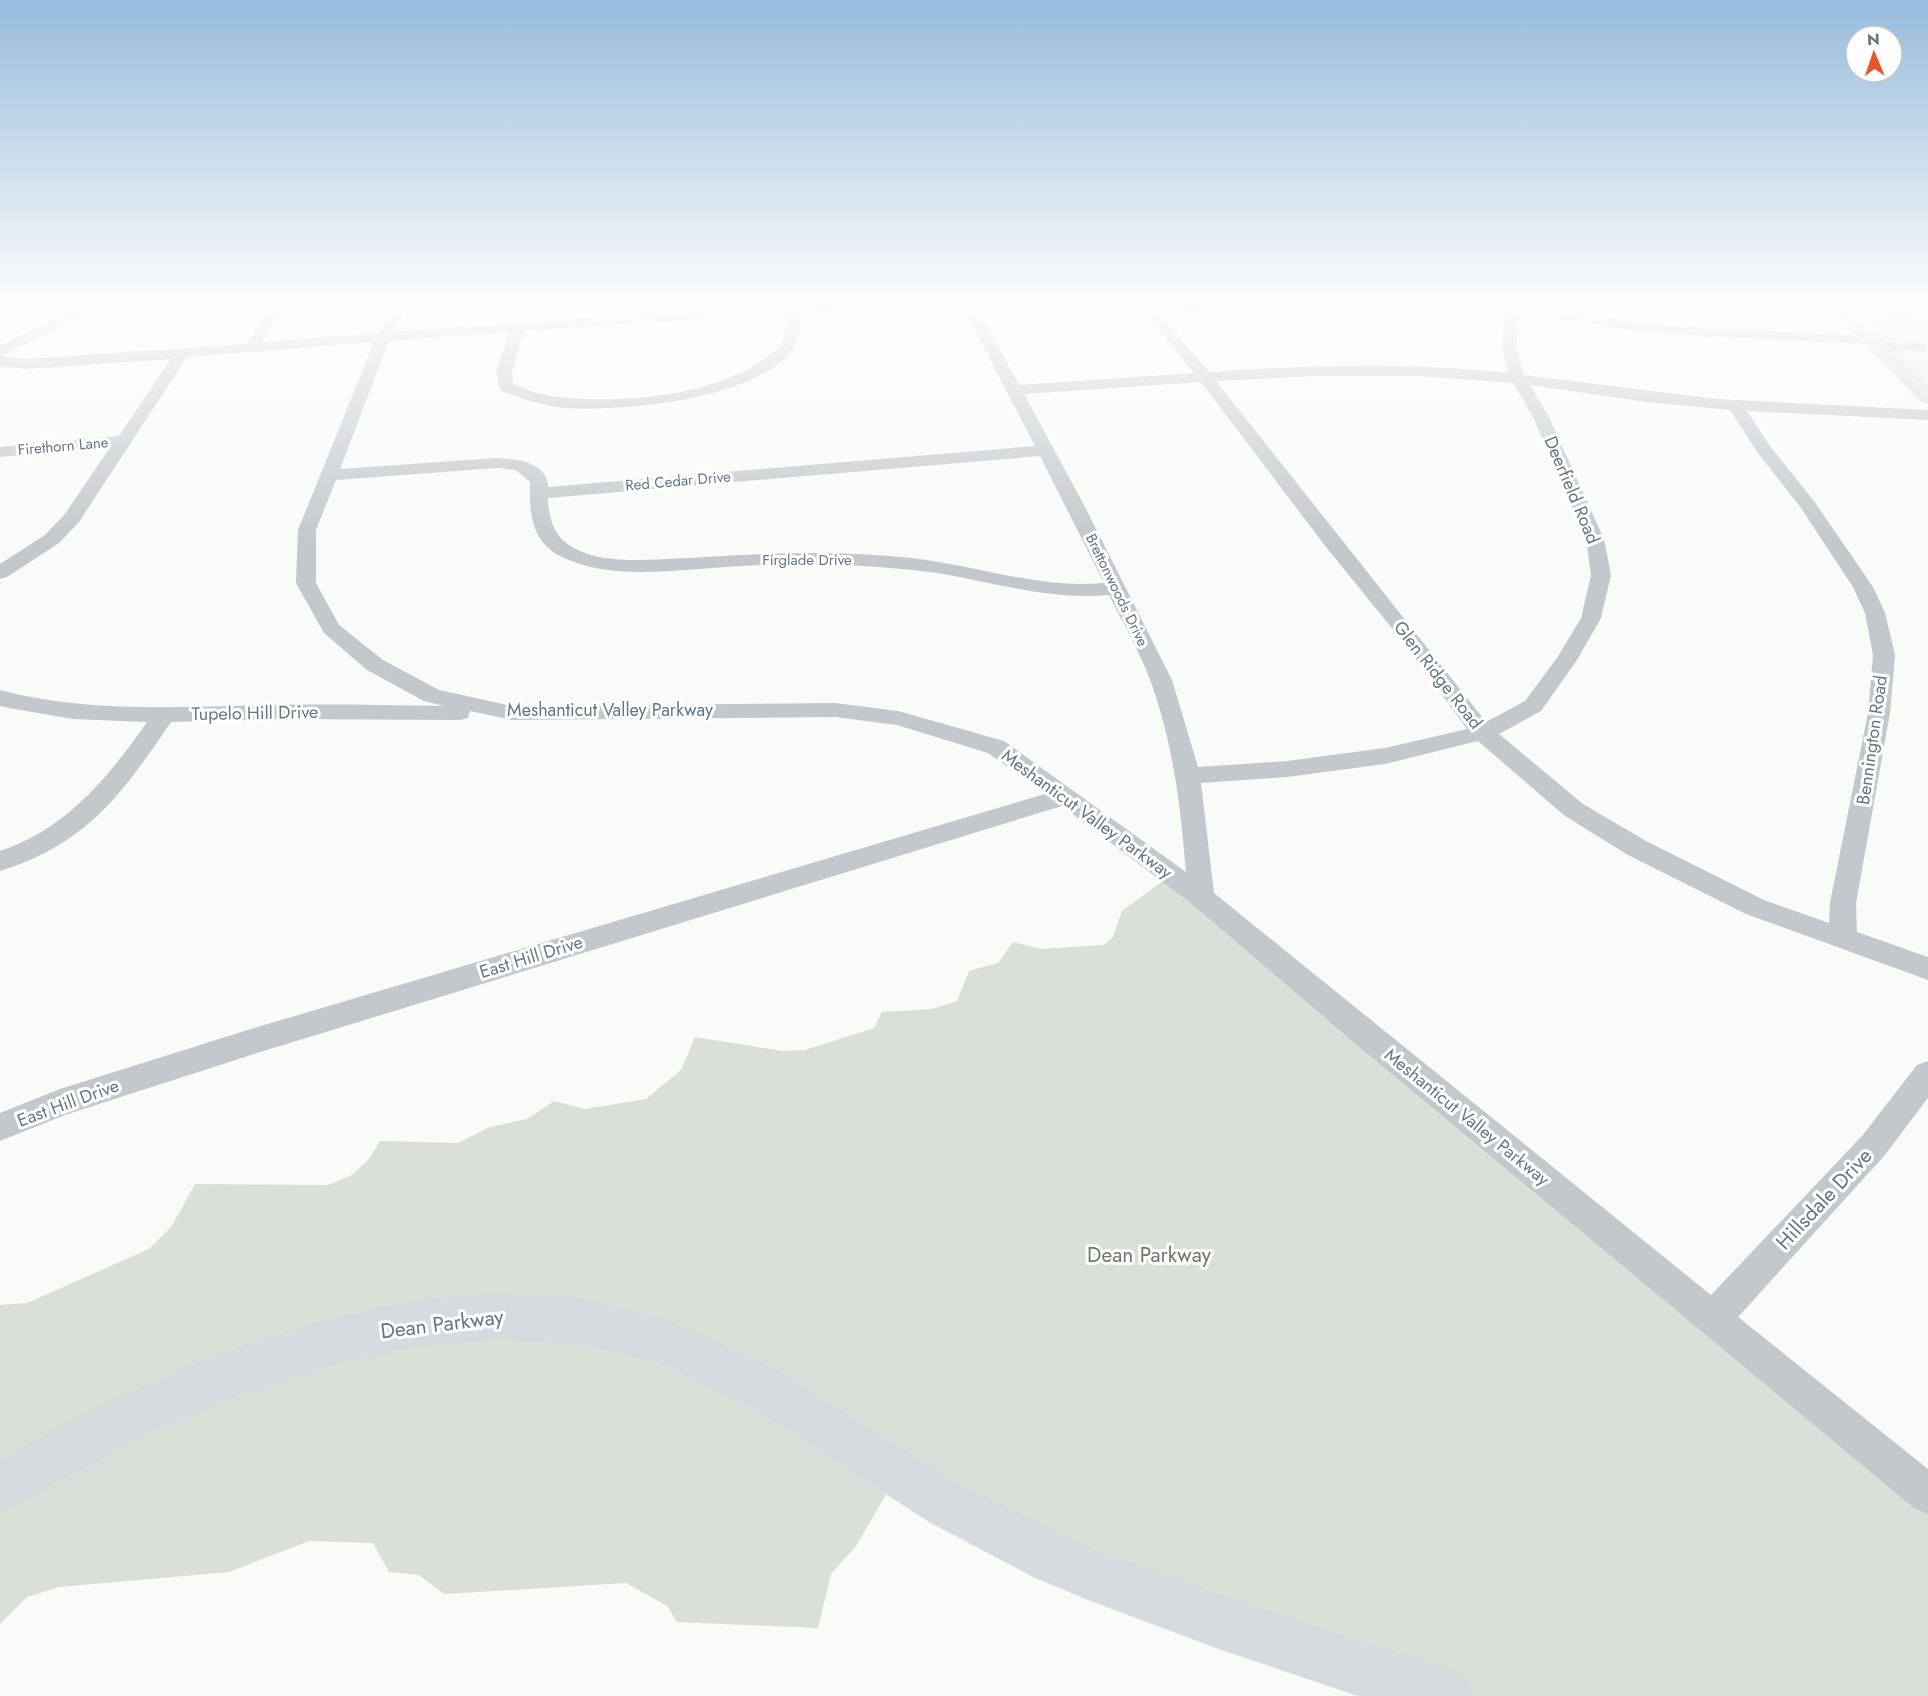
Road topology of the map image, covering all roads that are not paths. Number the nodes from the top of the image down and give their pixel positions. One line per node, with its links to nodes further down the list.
1 (162, 384): 15 (street)
2 (364, 384): 18 (street, Meshanticut Valley Parkway)
3 (506, 384): 4 (street)
4 (722, 384)
5 (1011, 384): 11 (street, Brettonwoods Drive)
6 (1108, 384): 11 (street)
7 (1211, 384): 25 (street, Glen Ridge Road)
8 (1521, 384): 25 (street, Deerfield Road)
9 (1564, 384): 13 (street)
10 (1914, 384): 12 (main road)
11 (1014, 390): 16 (street, Brettonwoods Drive)
12 (1928, 398)
13 (1735, 405): 14 (street); 30 (street, Bennington Road)
14 (1928, 415)
15 (126, 440): 17 (street, Firethorn Lane); 20 (street)
16 (1046, 450): 19 (street, Red Cedar Drive); 21 (street, Brettonwoods Drive)
17 (0, 452)
18 (328, 475): 19 (street); 23 (street, Meshanticut Valley Parkway)
19 (539, 493): 21 (street, Firglade Drive)
20 (0, 573)
21 (1117, 588): 26 (street, Brettonwoods Drive)
22 (0, 697): 24 (street, Tupelo Hill Drive)
23 (512, 713): 24 (street, Tupelo Hill Drive); 27 (street, Meshanticut Valley Parkway)
24 (164, 715): 28 (street)
25 (1481, 731): 26 (street, Deerfield Road); 30 (street, Glen Ridge Road)
26 (1188, 776): 29 (street, Brettonwoods Drive)
27 (1066, 796): 29 (street, Meshanticut Valley Parkway); 33 (street, East Hill Drive)
28 (0, 861)
29 (1201, 897): 34 (street, Meshanticut Valley Parkway)
30 (1843, 937): 31 (street, Glen Ridge Road)
31 (1928, 969)
32 (1928, 1074): 34 (street, Hillsdale Drive)
33 (0, 1127)
34 (1713, 1318): 36 (street, Meshanticut Valley Parkway)
35 (0, 1487): 37 (main road, Dean Parkway)
36 (1928, 1494)
37 (1445, 1696)

